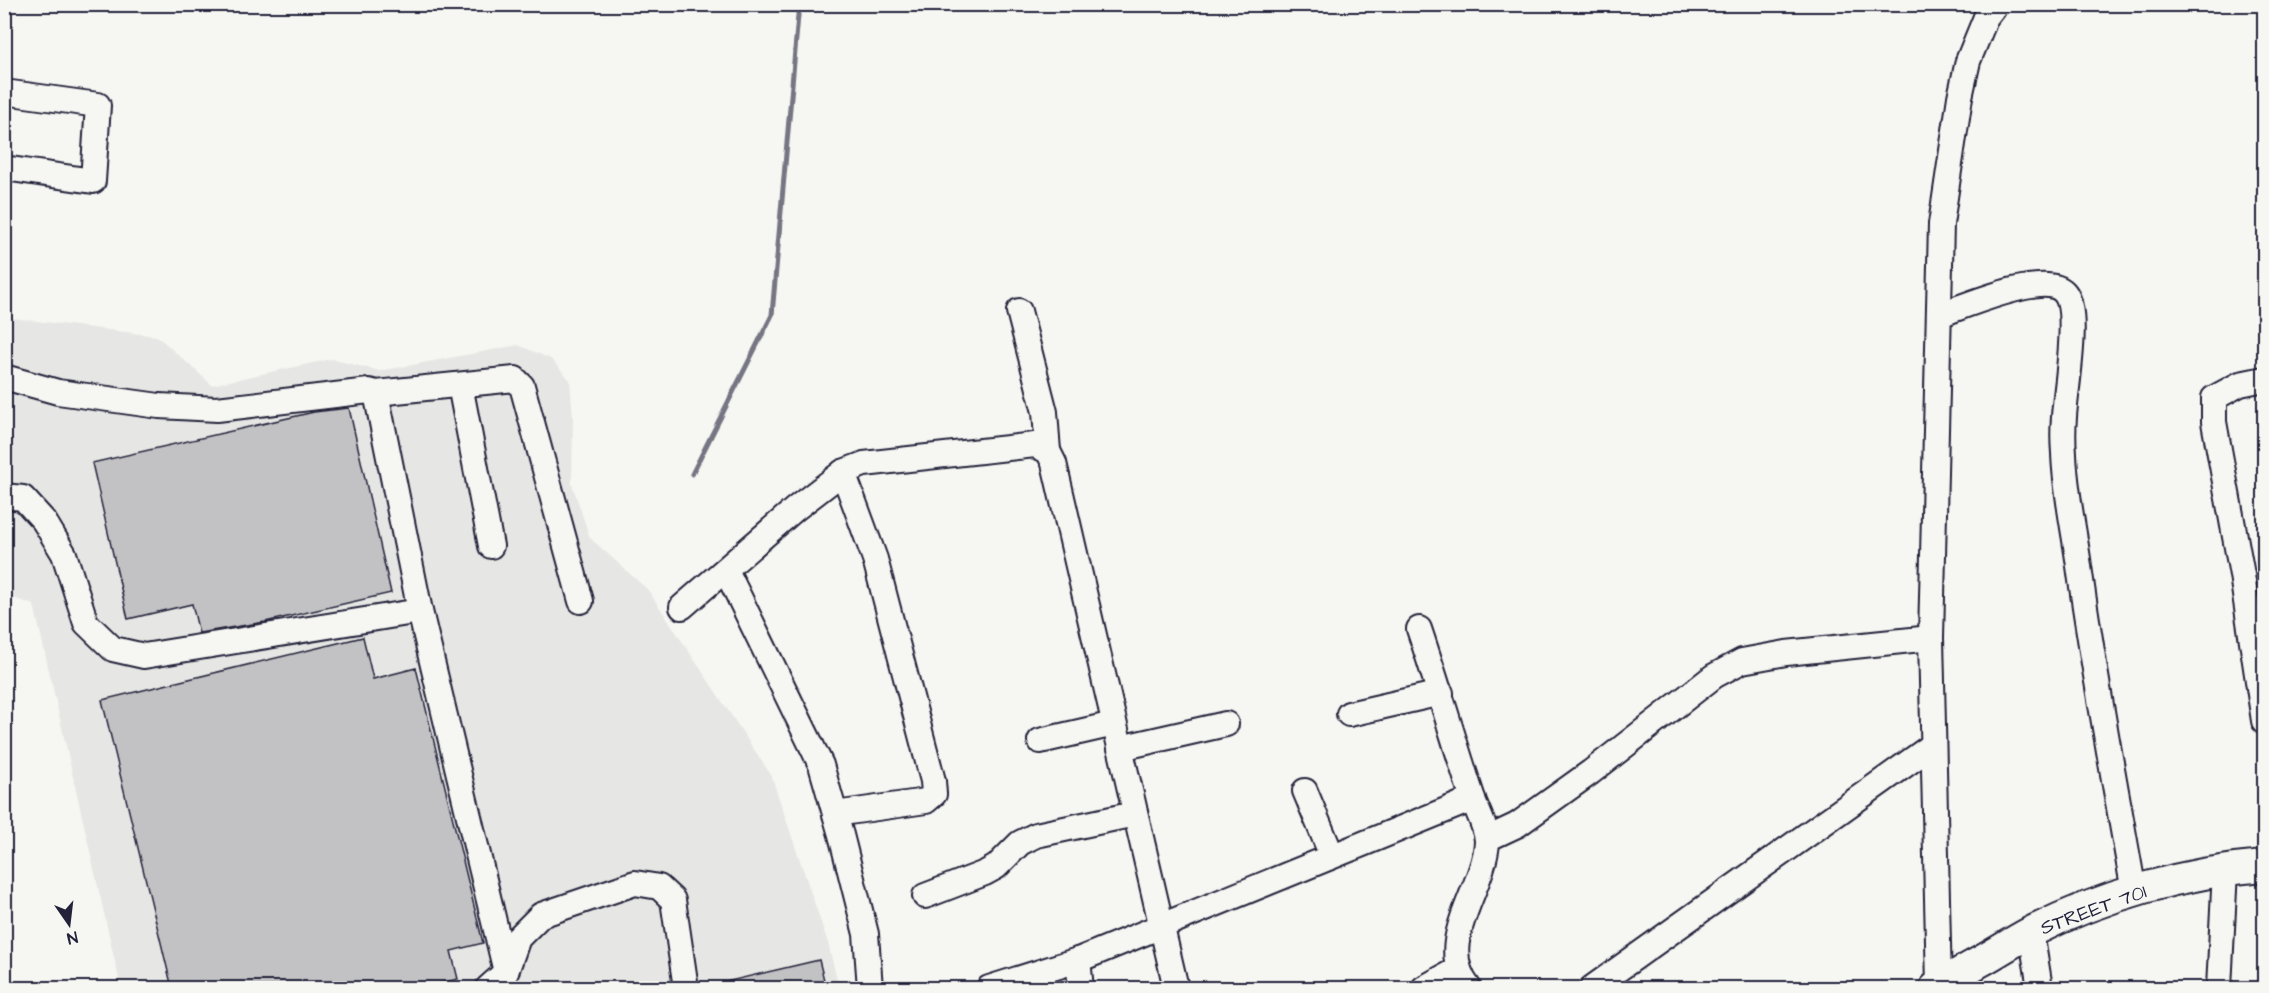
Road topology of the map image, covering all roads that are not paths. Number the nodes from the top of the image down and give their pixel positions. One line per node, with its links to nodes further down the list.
1 (1996, 4): 5 (street)
2 (4, 92): 3 (street)
3 (4, 168)
4 (1019, 311): 10 (street)
5 (1939, 315): 20 (street); 37 (street)
6 (4, 377): 9 (street)
7 (2265, 379): 15 (street)
8 (460, 385): 9 (street); 13 (street); 16 (street)
9 (376, 393): 18 (street)
10 (1048, 451): 11 (street); 24 (street)
11 (843, 472): 14 (street); 31 (street)
12 (4, 496): 18 (street)
13 (491, 546)
14 (726, 570): 17 (street); 31 (street)
15 (2254, 573): 23 (street)
16 (581, 602)
17 (682, 607)
18 (420, 611): 42 (street)
19 (1419, 629): 21 (street)
20 (1931, 638): 27 (street); 33 (street)
21 (1441, 693): 22 (street); 30 (street)
22 (1349, 714)
23 (2265, 721)
24 (1114, 723): 26 (street); 28 (street)
25 (1226, 724): 28 (street)
26 (1040, 741)
27 (1933, 745): 44 (street); 52 (street)
28 (1119, 747): 32 (street)
29 (1305, 791): 34 (street)
30 (1473, 799): 33 (street); 34 (street)
31 (835, 814): 47 (street)
32 (1135, 814): 38 (street); 39 (street)
33 (1487, 839): 43 (street)
34 (1332, 856): 39 (street)
35 (2265, 866): 36 (main road, STREET 701)
36 (2225, 870): 37 (main road, STREET 701); 54 (street)
37 (2134, 892): 40 (main road, STREET 701)
38 (925, 896)
39 (1161, 926): 41 (street); 50 (street)
40 (2031, 932): 44 (main road, STREET 701); 53 (street)
41 (1078, 960): 48 (street); 49 (street)
42 (506, 972): 45 (street); 46 (street)
43 (1464, 979): 51 (street)
44 (1937, 987)
45 (488, 988)
46 (686, 988)
47 (870, 988)
48 (988, 988)
49 (1081, 988)
50 (1176, 988)
51 (1424, 988)
52 (1592, 988)
53 (2040, 988)
54 (2219, 988)

